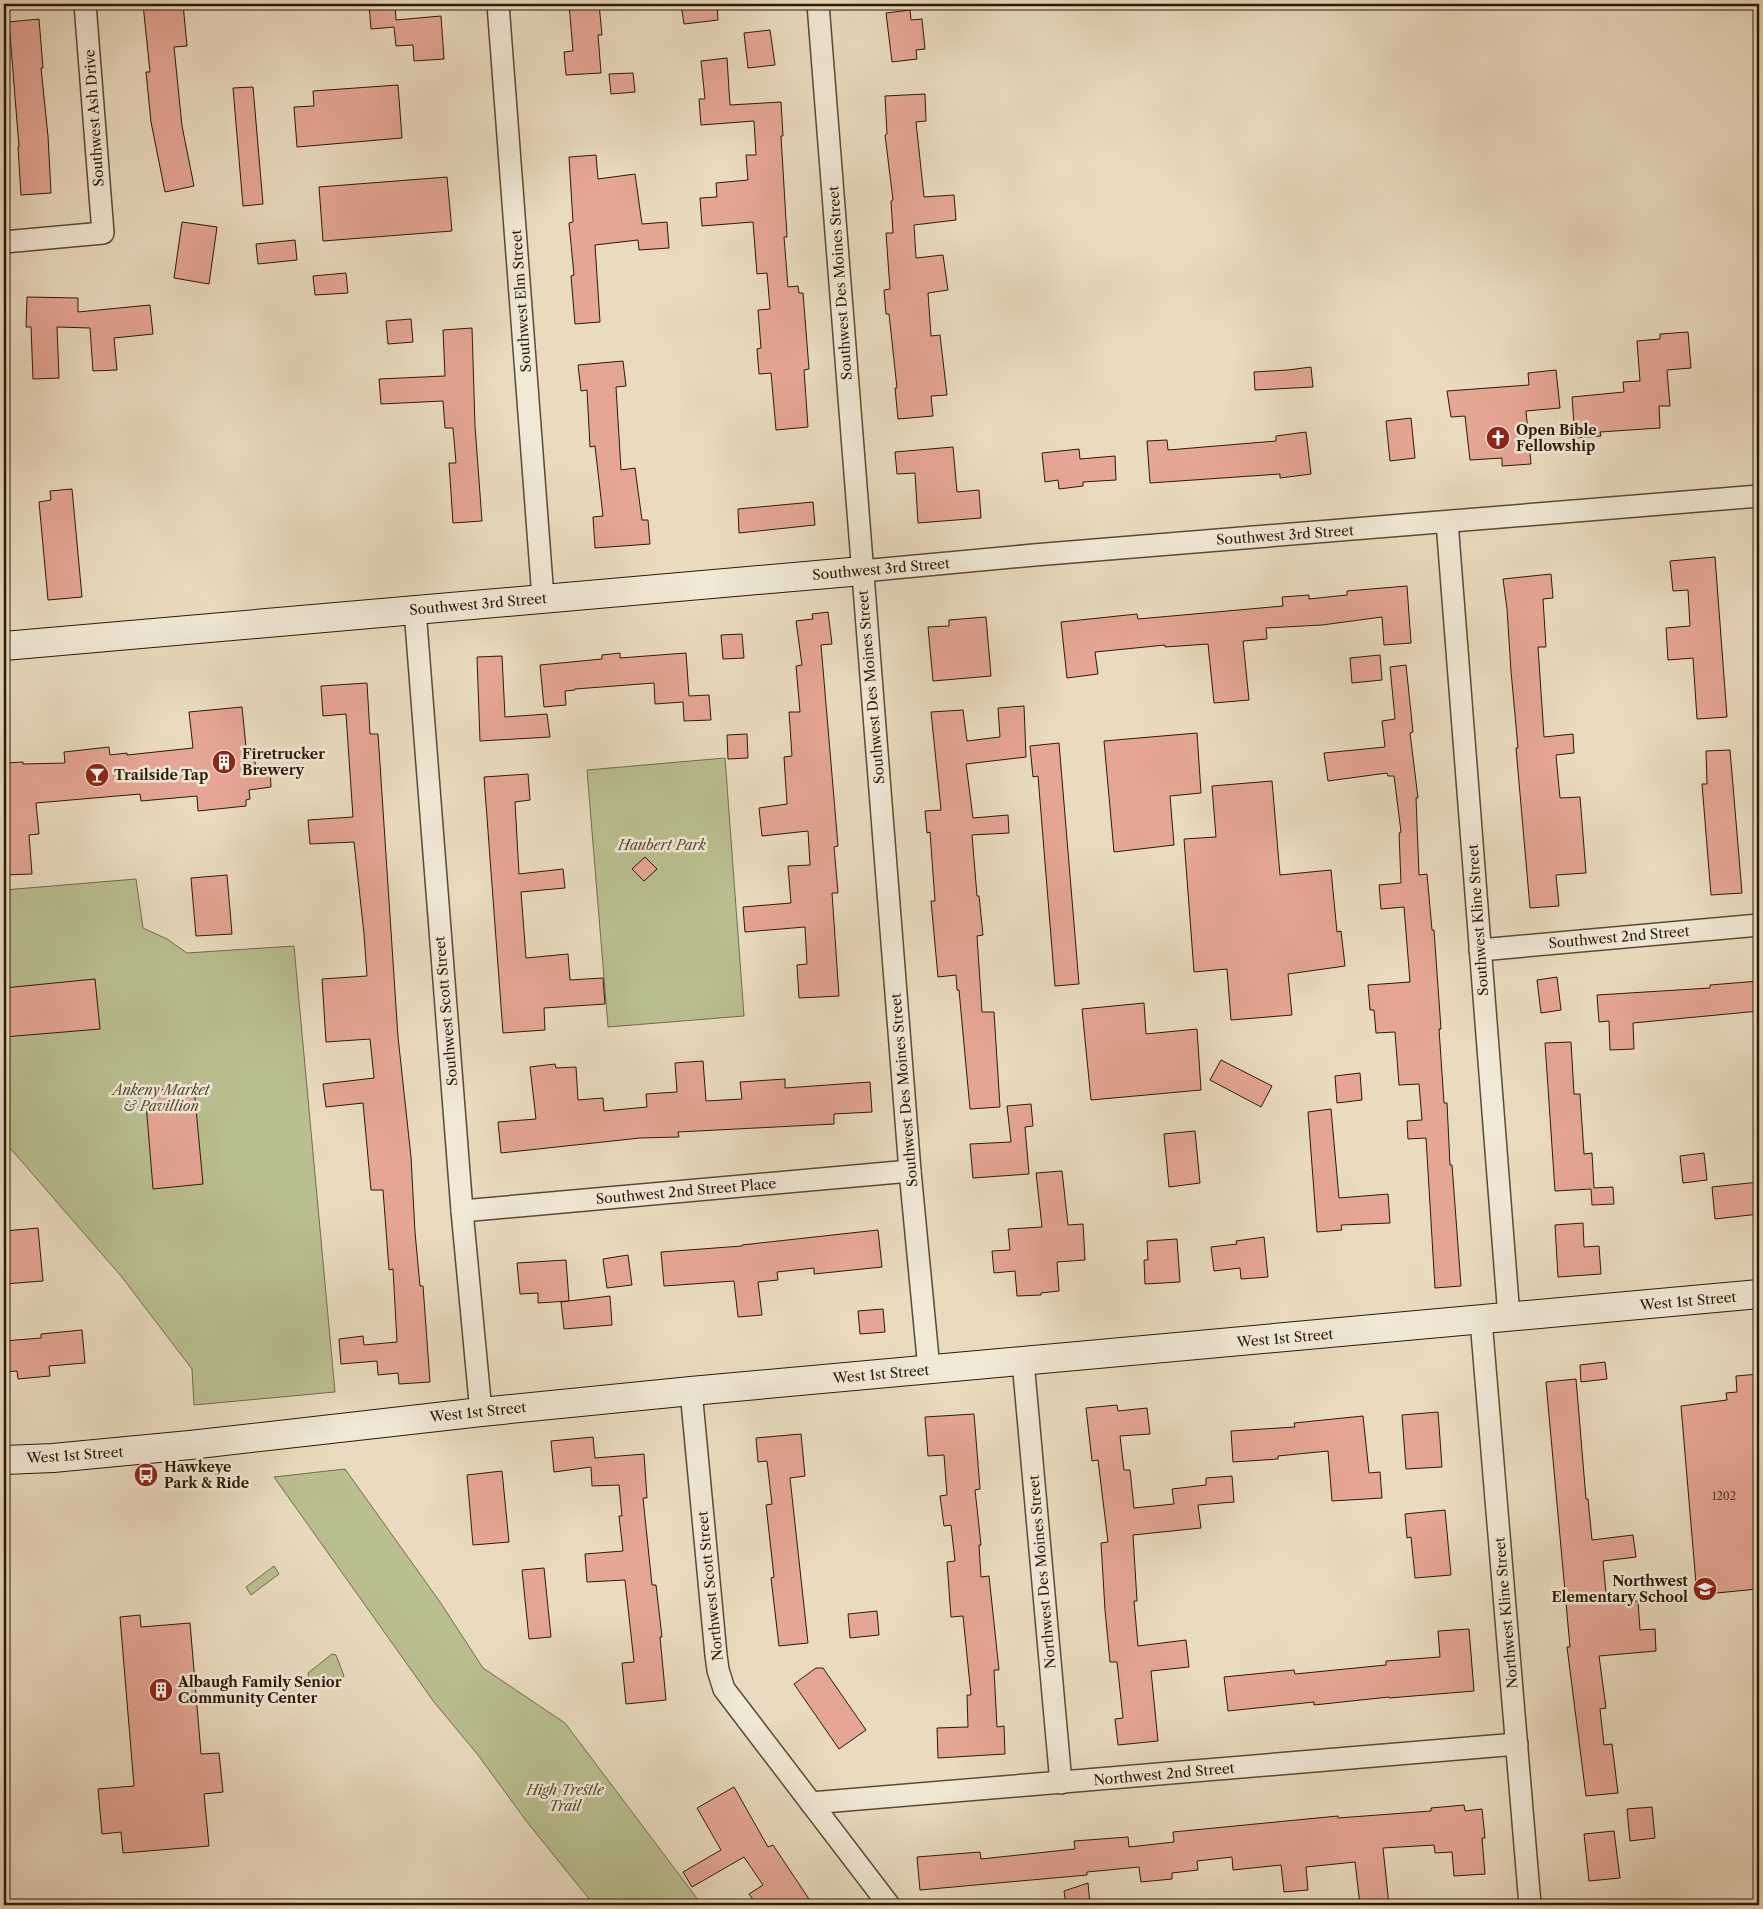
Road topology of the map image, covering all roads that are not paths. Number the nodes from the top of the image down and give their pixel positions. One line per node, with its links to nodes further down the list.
1 (85, 4): 4 (street, Southwest Ash Drive)
2 (498, 4): 8 (street, Southwest Elm Street)
3 (818, 4): 7 (street, Southwest Des Moines Street)
4 (4, 242)
5 (1759, 496): 6 (street, Southwest 3rd Street)
6 (1448, 522): 7 (street, Southwest 3rd Street); 12 (street, Southwest Kline Street)
7 (862, 572): 8 (main road, Southwest 3rd Street); 13 (street, Southwest Des Moines Street)
8 (543, 598): 9 (main road, Southwest 3rd Street)
9 (415, 610): 10 (main road, Southwest 3rd Street); 14 (street, Southwest Scott Street)
10 (4, 646)
11 (1759, 925): 12 (street, Southwest 2nd Street)
12 (1480, 950): 16 (street, Southwest Kline Street)
13 (910, 1171): 14 (street, Southwest 2nd Street Place); 19 (street, Southwest Des Moines Street)
14 (462, 1211): 21 (street, Southwest Scott Street)
15 (1759, 1294): 16 (main road, West 1st Street)
16 (1509, 1317): 17 (main road, West 1st Street)
17 (1481, 1320): 18 (main road, West 1st Street); 23 (street, Northwest Kline Street)
18 (1023, 1361): 19 (main road, West 1st Street); 24 (street, Northwest Des Moines Street)
19 (929, 1369): 20 (main road, West 1st Street)
20 (691, 1391): 21 (main road, West 1st Street); 25 (street, Northwest Scott Street)
21 (482, 1412): 22 (main road, West 1st Street)
22 (4, 1460)
23 (1517, 1744): 24 (street, Northwest 2nd Street); 27 (street, Northwest Kline Street)
24 (1061, 1783): 25 (street, Northwest 2nd Street)
25 (811, 1804): 26 (street, Northwest Scott Street)
26 (889, 1905)
27 (1530, 1905)

